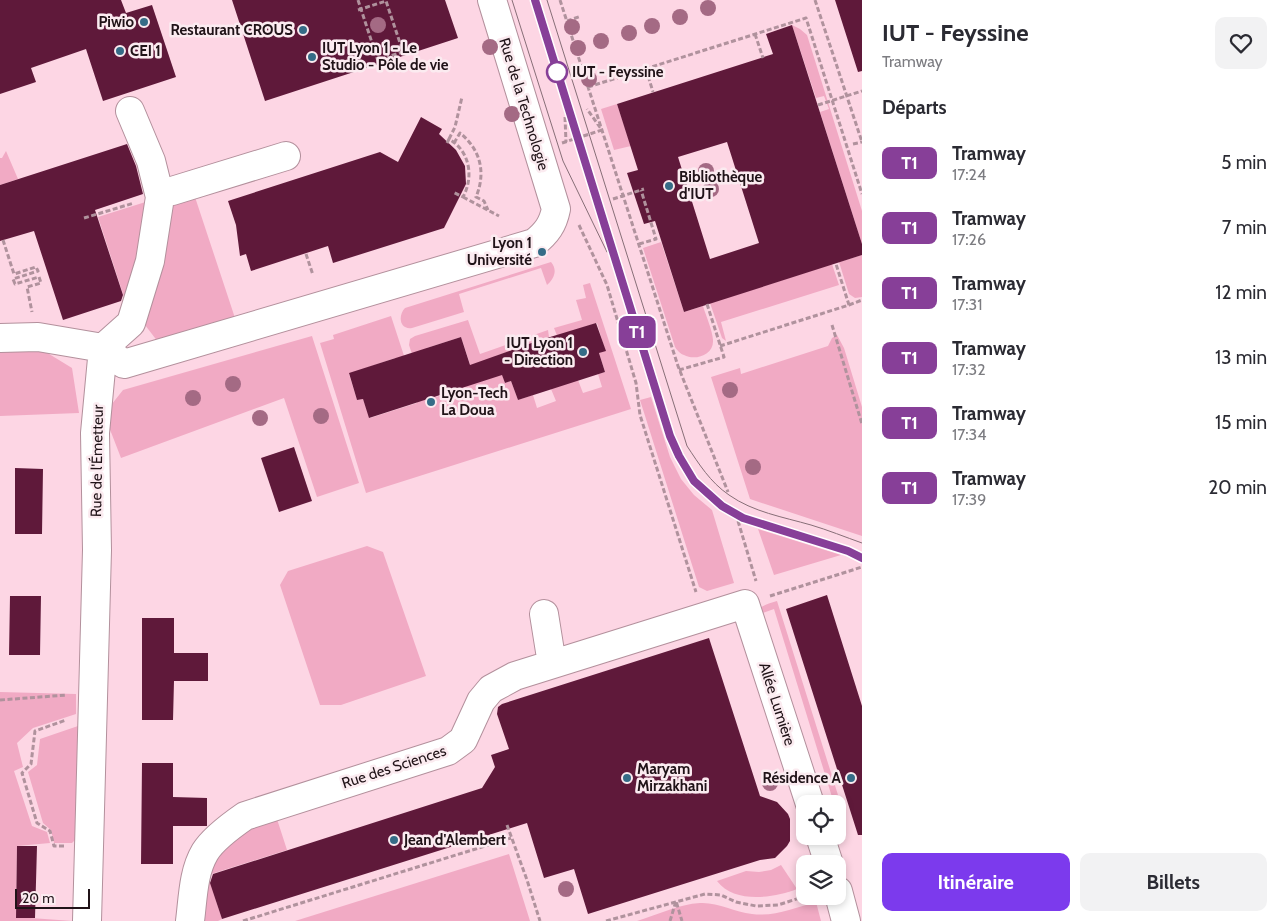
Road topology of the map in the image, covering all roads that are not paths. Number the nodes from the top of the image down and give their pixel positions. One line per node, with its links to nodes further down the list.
1 (492, 0): 6 (street, Rue de la Technologie)
2 (130, 111): 6 (street)
3 (286, 156): 4 (street)
4 (172, 191)
5 (0, 338): 6 (street)
6 (103, 348): 12 (street, Rue de l'Émetteur)
7 (753, 601): 9 (street, Rue des Sciences); 10 (street, Allée Lumière)
8 (544, 614): 9 (street)
9 (552, 664): 13 (street, Rue des Sciences)
10 (807, 795)
11 (842, 905): 14 (street)
12 (87, 921)
13 (190, 921)
14 (846, 921)

